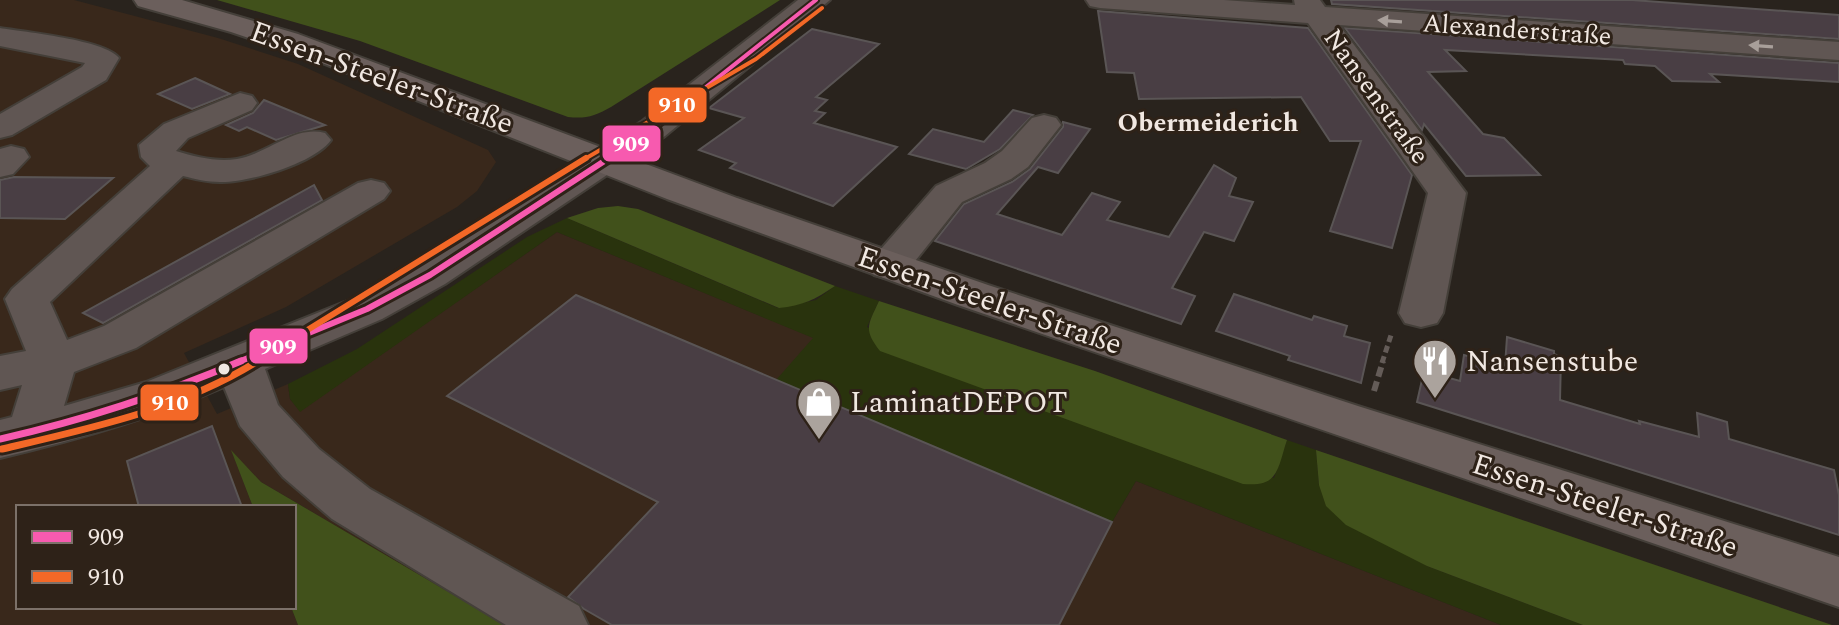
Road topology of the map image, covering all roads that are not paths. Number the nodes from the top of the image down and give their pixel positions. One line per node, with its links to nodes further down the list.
1 (148, 0): 11 (main road, Essen-Steeler-Straße)
2 (816, 0): 11 (street)
3 (1100, 0): 4 (street, Alexanderstraße)
4 (1312, 8): 6 (street, Alexanderstraße, one-way to 4); 15 (street, Nansenstraße)
5 (0, 37): 10 (street)
6 (1839, 51)
7 (240, 103): 12 (street)
8 (1044, 125): 14 (street)
9 (313, 140): 12 (street)
10 (4, 150)
11 (590, 156): 14 (main road, Essen-Steeler-Straße); 16 (street)
12 (175, 163): 17 (street)
13 (371, 191): 17 (street)
14 (889, 266): 20 (main road, Essen-Steeler-Straße)
15 (1421, 313)
16 (239, 361): 19 (street); 21 (street)
17 (53, 362): 18 (street); 19 (street)
18 (0, 373)
19 (16, 435)
20 (1839, 582)
21 (558, 625)

